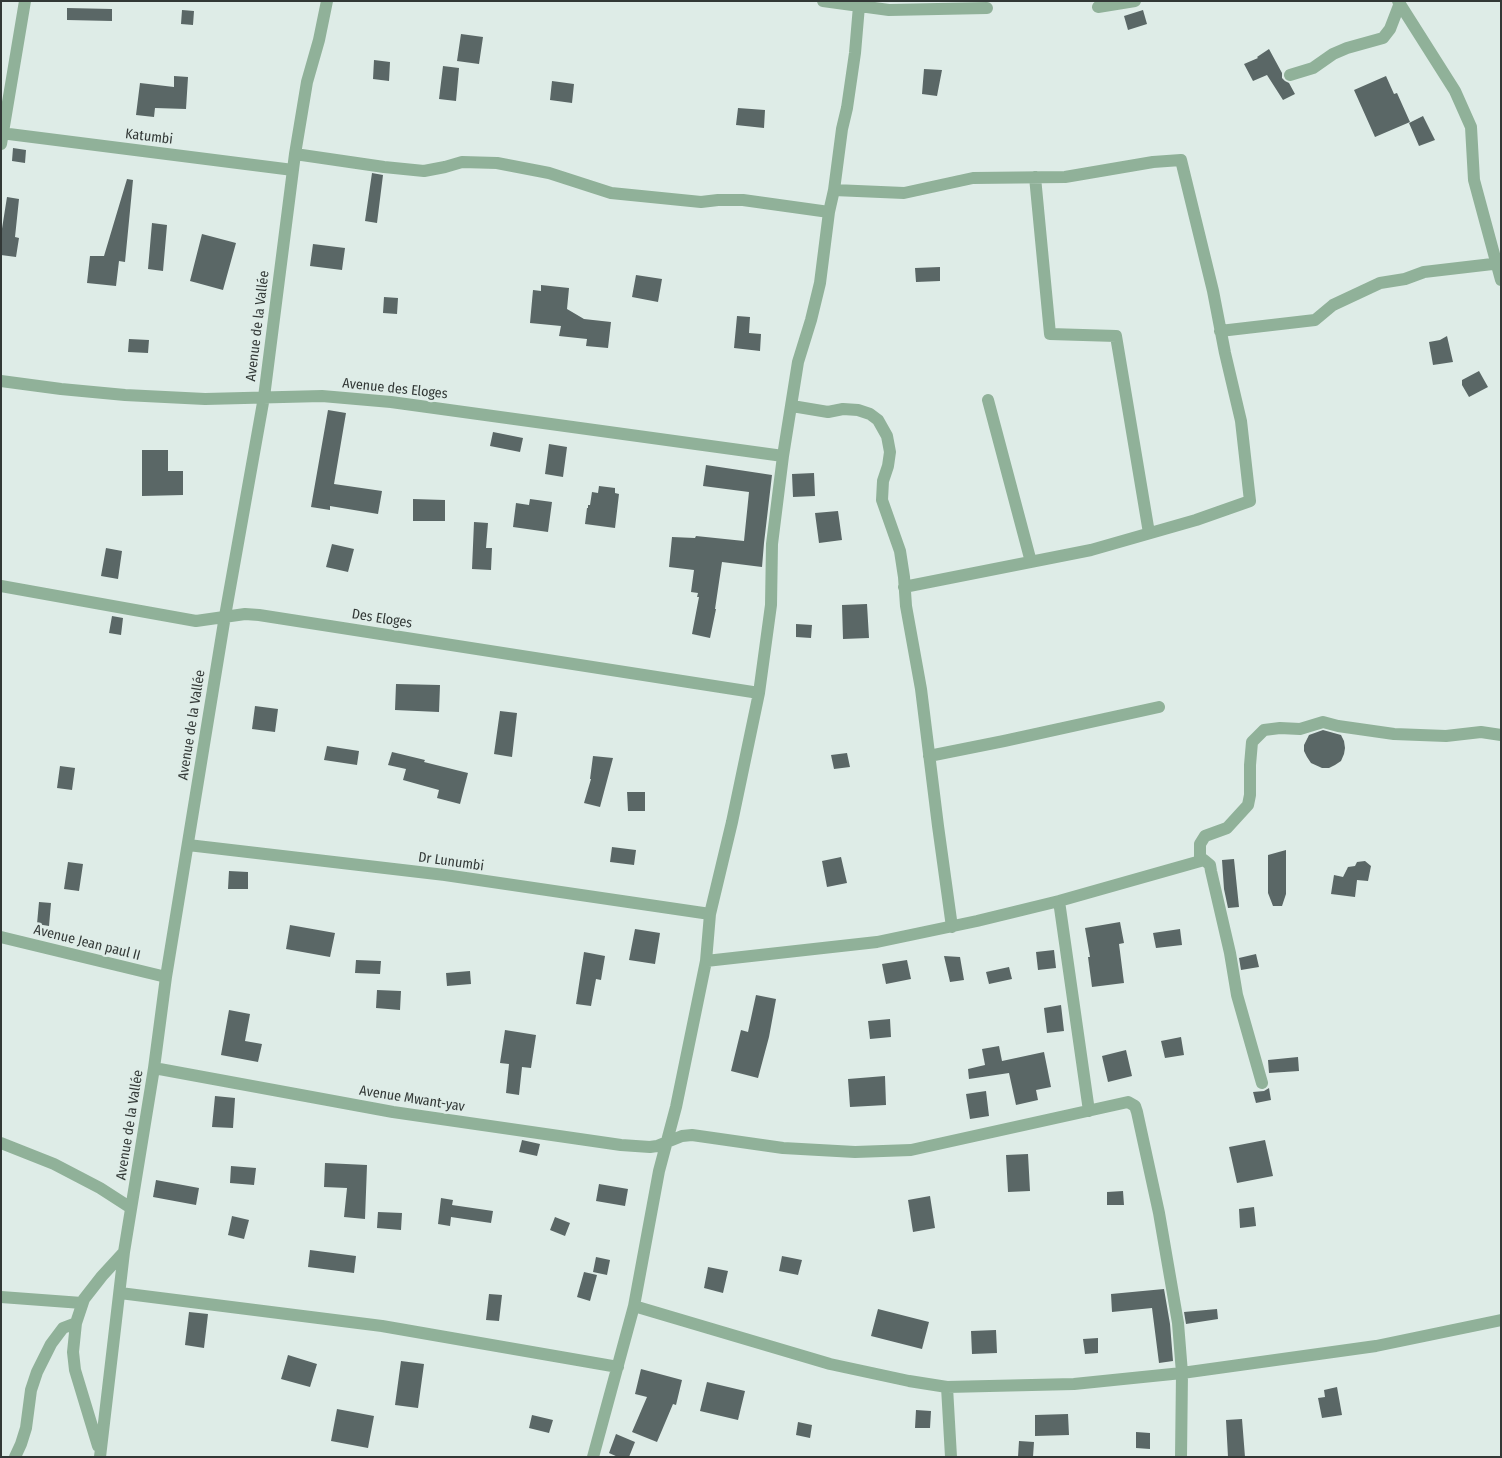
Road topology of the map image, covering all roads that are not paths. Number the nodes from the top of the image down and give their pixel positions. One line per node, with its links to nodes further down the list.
1 (25, 1): 10 (street)
2 (327, 1): 11 (street, Avenue de la Vallée)
3 (822, 1): 6 (street)
4 (1135, 1): 7 (street)
5 (1399, 2): 9 (street); 16 (street)
6 (859, 6): 8 (street); 14 (street)
7 (1098, 7)
8 (987, 8)
9 (1290, 75)
10 (2, 137): 12 (street, Katumbi)
11 (295, 154): 12 (street, Avenue de la Vallée); 15 (street)
12 (293, 170): 20 (street, Avenue de la Vallée)
13 (1035, 177): 14 (street); 18 (street); 24 (street)
14 (834, 190): 15 (street)
15 (829, 212): 22 (street)
16 (1498, 263): 17 (street); 18 (street)
17 (1501, 280)
18 (1220, 331): 24 (street)
19 (1, 381): 20 (street, Avenue des Eloges)
20 (264, 397): 23 (street, Avenue des Eloges); 28 (street, Avenue de la Vallée)
21 (988, 400): 25 (street)
22 (792, 406): 23 (street); 27 (street)
23 (783, 456): 29 (street)
24 (1149, 533): 25 (street)
25 (1031, 562): 27 (street)
26 (1, 586): 28 (street, Des Eloges)
27 (904, 587): 32 (street)
28 (225, 616): 29 (street, Des Eloges); 33 (street, Avenue de la Vallée)
29 (759, 692): 36 (street)
30 (1159, 707): 32 (street)
31 (1501, 735): 34 (street)
32 (929, 756): 37 (street)
33 (188, 845): 36 (street, Dr Lunumbi); 40 (street, Avenue de la Vallée)
34 (1200, 860): 35 (street); 42 (street)
35 (1059, 901): 37 (street); 43 (street)
36 (710, 914): 39 (street)
37 (952, 927): 39 (street)
38 (1, 937): 40 (street, Avenue Jean paul II)
39 (706, 961): 44 (street)
40 (166, 977): 41 (street, Avenue de la Vallée)
41 (154, 1068): 44 (street, Avenue Mwant-yav); 46 (street, Avenue de la Vallée)
42 (1262, 1083)
43 (1089, 1111): 44 (street, Avenue Mwant-yav); 55 (street, Avenue Mwant-yav)
44 (666, 1142): 51 (street)
45 (1, 1143): 46 (street)
46 (131, 1208): 47 (street, Avenue de la Vallée)
47 (124, 1252): 48 (street, Avenue de la Vallée); 50 (street)
48 (120, 1292): 54 (street); 57 (street, Avenue de la Vallée)
49 (1, 1297): 50 (street)
50 (82, 1303): 53 (street)
51 (634, 1306): 54 (street); 56 (street)
52 (1501, 1320): 55 (street)
53 (76, 1323): 57 (street); 58 (street)
54 (618, 1368): 59 (street)
55 (1182, 1373): 56 (street); 61 (street)
56 (947, 1388): 60 (street)
57 (100, 1456)
58 (15, 1457)
59 (593, 1457)
60 (951, 1457)
61 (1181, 1457)

